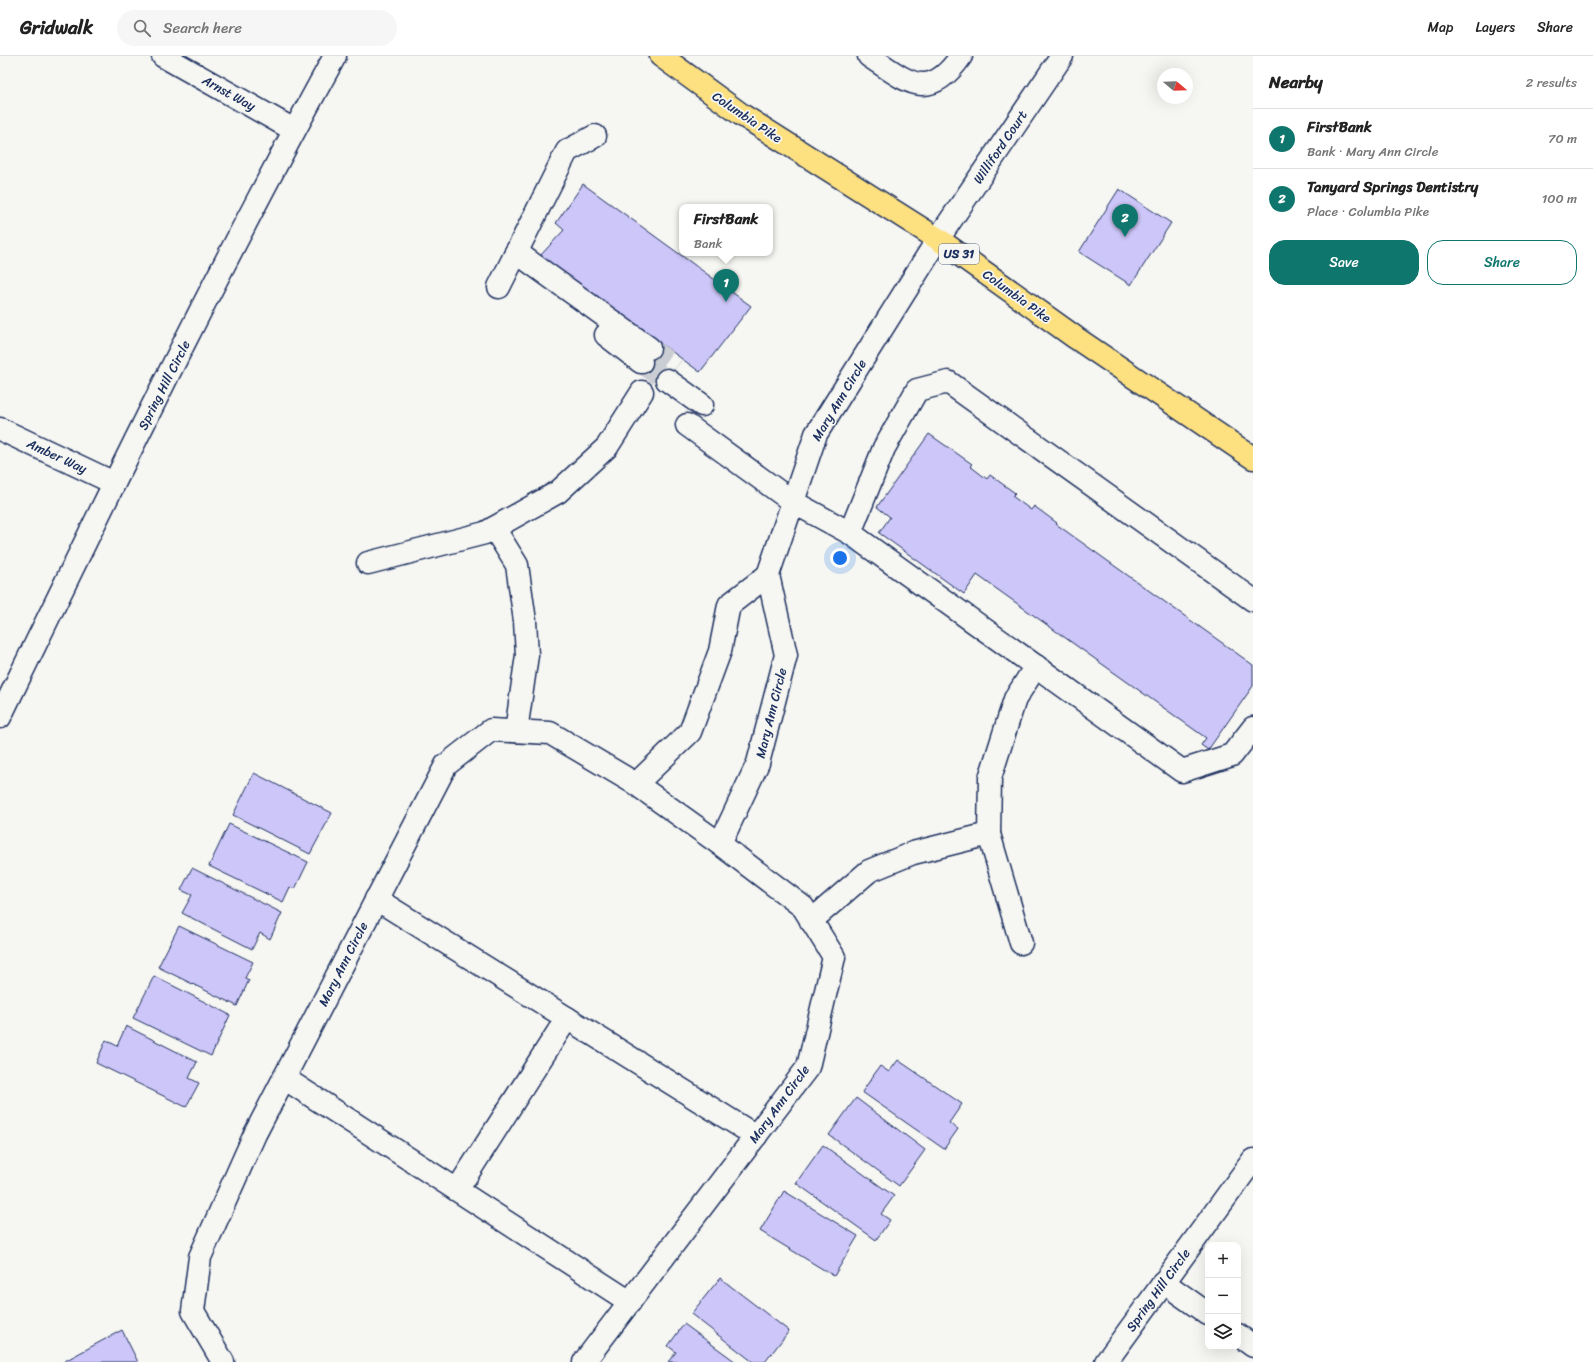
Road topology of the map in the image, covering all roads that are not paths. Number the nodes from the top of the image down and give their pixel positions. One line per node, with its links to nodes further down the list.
1 (163, 56): 7 (street, Arnst Way)
2 (334, 56): 7 (street, Spring Hill Circle)
3 (661, 56): 9 (main road, Columbia Pike / US 31)
4 (869, 56): 5 (street)
5 (961, 56)
6 (1062, 56): 9 (street, Williford Court)
7 (294, 130): 19 (street, Spring Hill Circle)
8 (595, 136): 10 (street)
9 (938, 238): 18 (main road, Columbia Pike / US 31); 20 (street, Mary Ann Circle)
10 (513, 258): 11 (street); 12 (street)
11 (498, 287)
12 (645, 355)
13 (671, 374): 15 (street)
14 (642, 392): 21 (street)
15 (706, 399)
16 (687, 424): 20 (street)
17 (0, 429): 19 (street, Amber Way)
18 (1253, 458)
19 (114, 483): 27 (street, Spring Hill Circle)
20 (793, 502): 22 (street); 24 (street, Mary Ann Circle)
21 (494, 528): 23 (street); 29 (street)
22 (850, 533): 25 (street); 26 (street)
23 (368, 563)
24 (768, 575): 30 (street); 32 (street, Mary Ann Circle)
25 (1253, 600)
26 (1036, 666): 28 (street); 31 (street)
27 (0, 717)
28 (1253, 728)
29 (516, 731): 30 (street, Mary Ann Circle); 33 (street, Mary Ann Circle)
30 (636, 784): 32 (street, Mary Ann Circle)
31 (989, 834): 34 (street); 35 (street)
32 (720, 844): 34 (street, Mary Ann Circle)
33 (376, 898): 36 (street); 37 (street, Mary Ann Circle)
34 (811, 921): 38 (street, Mary Ann Circle)
35 (1021, 943)
36 (567, 1018): 38 (street); 40 (street)
37 (284, 1078): 40 (street); 46 (street, Mary Ann Circle)
38 (756, 1136): 42 (street, Mary Ann Circle)
39 (1253, 1160): 41 (street, Spring Hill Circle)
40 (457, 1190): 42 (street)
41 (1163, 1282): 43 (street); 48 (street, Spring Hill Circle)
42 (630, 1302): 47 (street, Mary Ann Circle)
43 (1205, 1312)
44 (1241, 1337): 45 (street)
45 (1253, 1346)
46 (223, 1362)
47 (584, 1362)
48 (1106, 1362)

